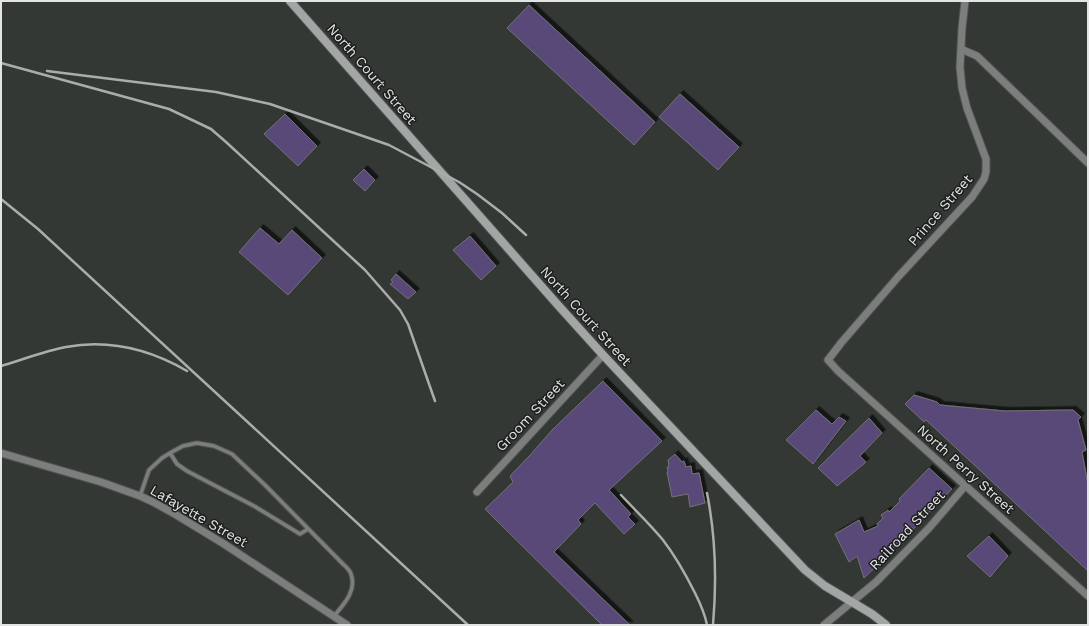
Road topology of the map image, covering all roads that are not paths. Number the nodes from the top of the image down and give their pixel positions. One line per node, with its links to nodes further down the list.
1 (290, 1): 5 (main road, North Court Street)
2 (965, 1): 3 (street, Prince Street)
3 (961, 50): 4 (street); 6 (street, Prince Street)
4 (1088, 163)
5 (603, 355): 10 (street, Groom Street); 14 (main road, North Court Street)
6 (828, 360): 9 (street, North Perry Street)
7 (170, 452): 11 (lane); 12 (lane); 12 (lane)
8 (1, 453): 11 (street, Lafayette Street)
9 (965, 486): 13 (street, North Perry Street); 14 (street, Railroad Street)
10 (476, 492)
11 (140, 496): 15 (street, Lafayette Street)
12 (308, 529): 15 (lane)
13 (1088, 596)
14 (852, 602): 17 (street, Railroad Street); 18 (main road, North Court Street)
15 (334, 616): 16 (street, Lafayette Street)
16 (347, 625)
17 (824, 625)
18 (886, 625)

